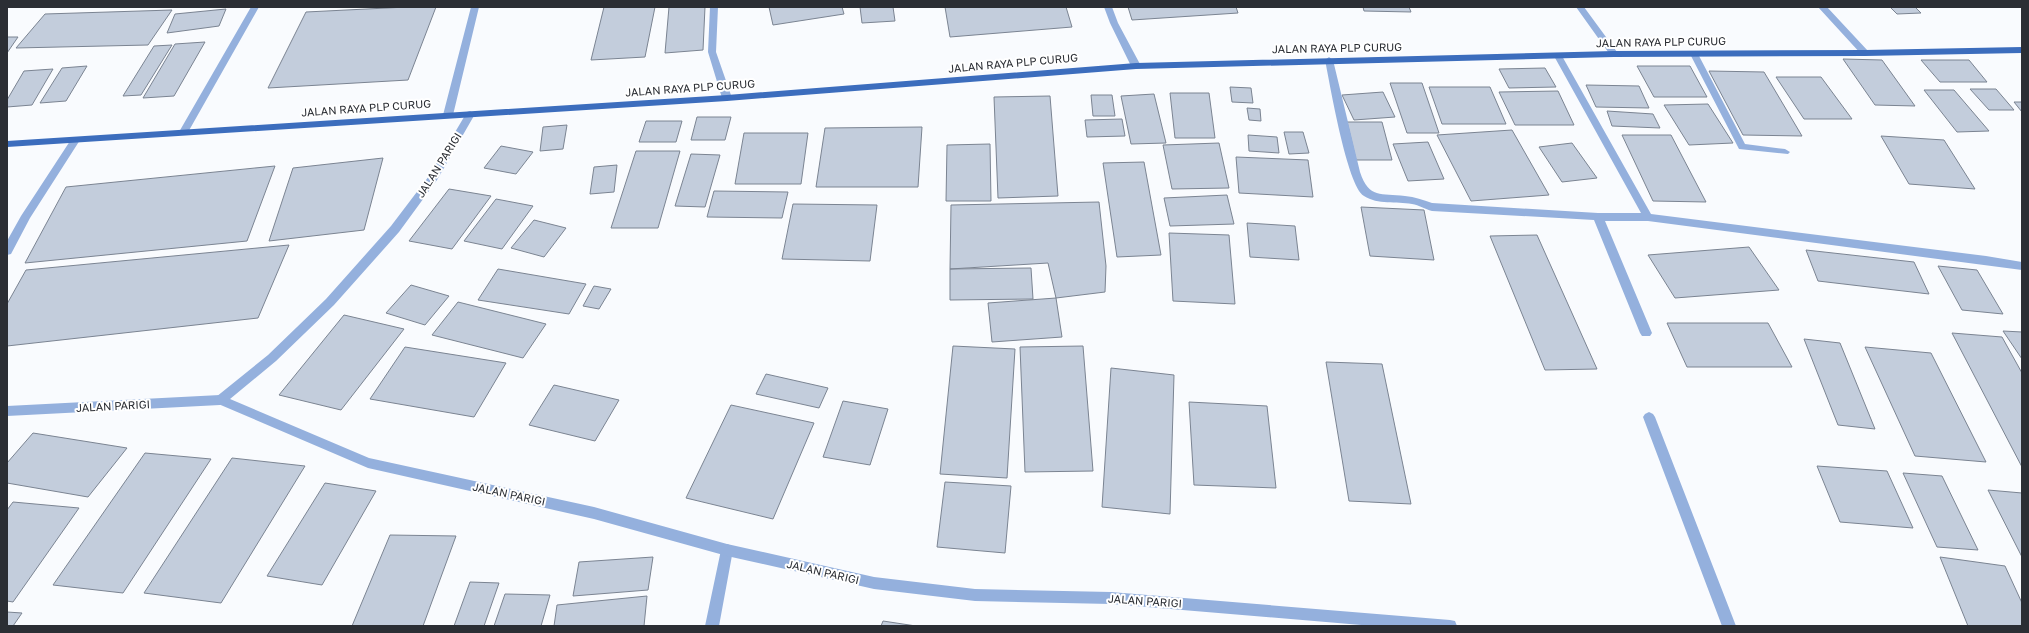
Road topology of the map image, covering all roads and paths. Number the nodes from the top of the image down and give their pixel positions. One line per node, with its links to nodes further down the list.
1 (255, 7): 17 (street)
2 (475, 7): 16 (street)
3 (714, 7): 14 (street)
4 (1108, 7): 13 (street)
5 (1580, 7): 9 (street)
6 (1822, 7): 8 (street)
7 (2022, 50): 8 (main road, JALAN RAYA PLP CURUG)
8 (1865, 53): 10 (main road, JALAN RAYA PLP CURUG)
9 (1614, 54): 10 (main road, JALAN RAYA PLP CURUG); 11 (main road, JALAN RAYA PLP CURUG)
10 (1694, 54): 20 (street)
11 (1558, 56): 12 (main road, JALAN RAYA PLP CURUG); 22 (street)
12 (1329, 60): 13 (main road, JALAN RAYA PLP CURUG); 21 (street)
13 (1136, 66): 14 (main road, JALAN RAYA PLP CURUG)
14 (727, 98): 15 (main road, JALAN RAYA PLP CURUG)
15 (470, 114): 16 (main road, JALAN RAYA PLP CURUG); 26 (street, JALAN PARIGI)
16 (448, 115): 17 (main road, JALAN RAYA PLP CURUG)
17 (184, 132): 18 (main road, JALAN RAYA PLP CURUG)
18 (75, 140): 19 (main road, JALAN RAYA PLP CURUG); 23 (street)
19 (7, 144)
20 (1785, 152)
21 (1598, 217): 22 (street); 25 (street)
22 (1648, 217): 24 (street)
23 (7, 251)
24 (2022, 266)
25 (1646, 333)
26 (220, 400): 27 (street, JALAN PARIGI); 29 (street, JALAN PARIGI)
27 (7, 411)
28 (1649, 417): 32 (street)
29 (727, 550): 30 (street); 31 (street, JALAN PARIGI)
30 (712, 626)
31 (1450, 626)
32 (1729, 626)

